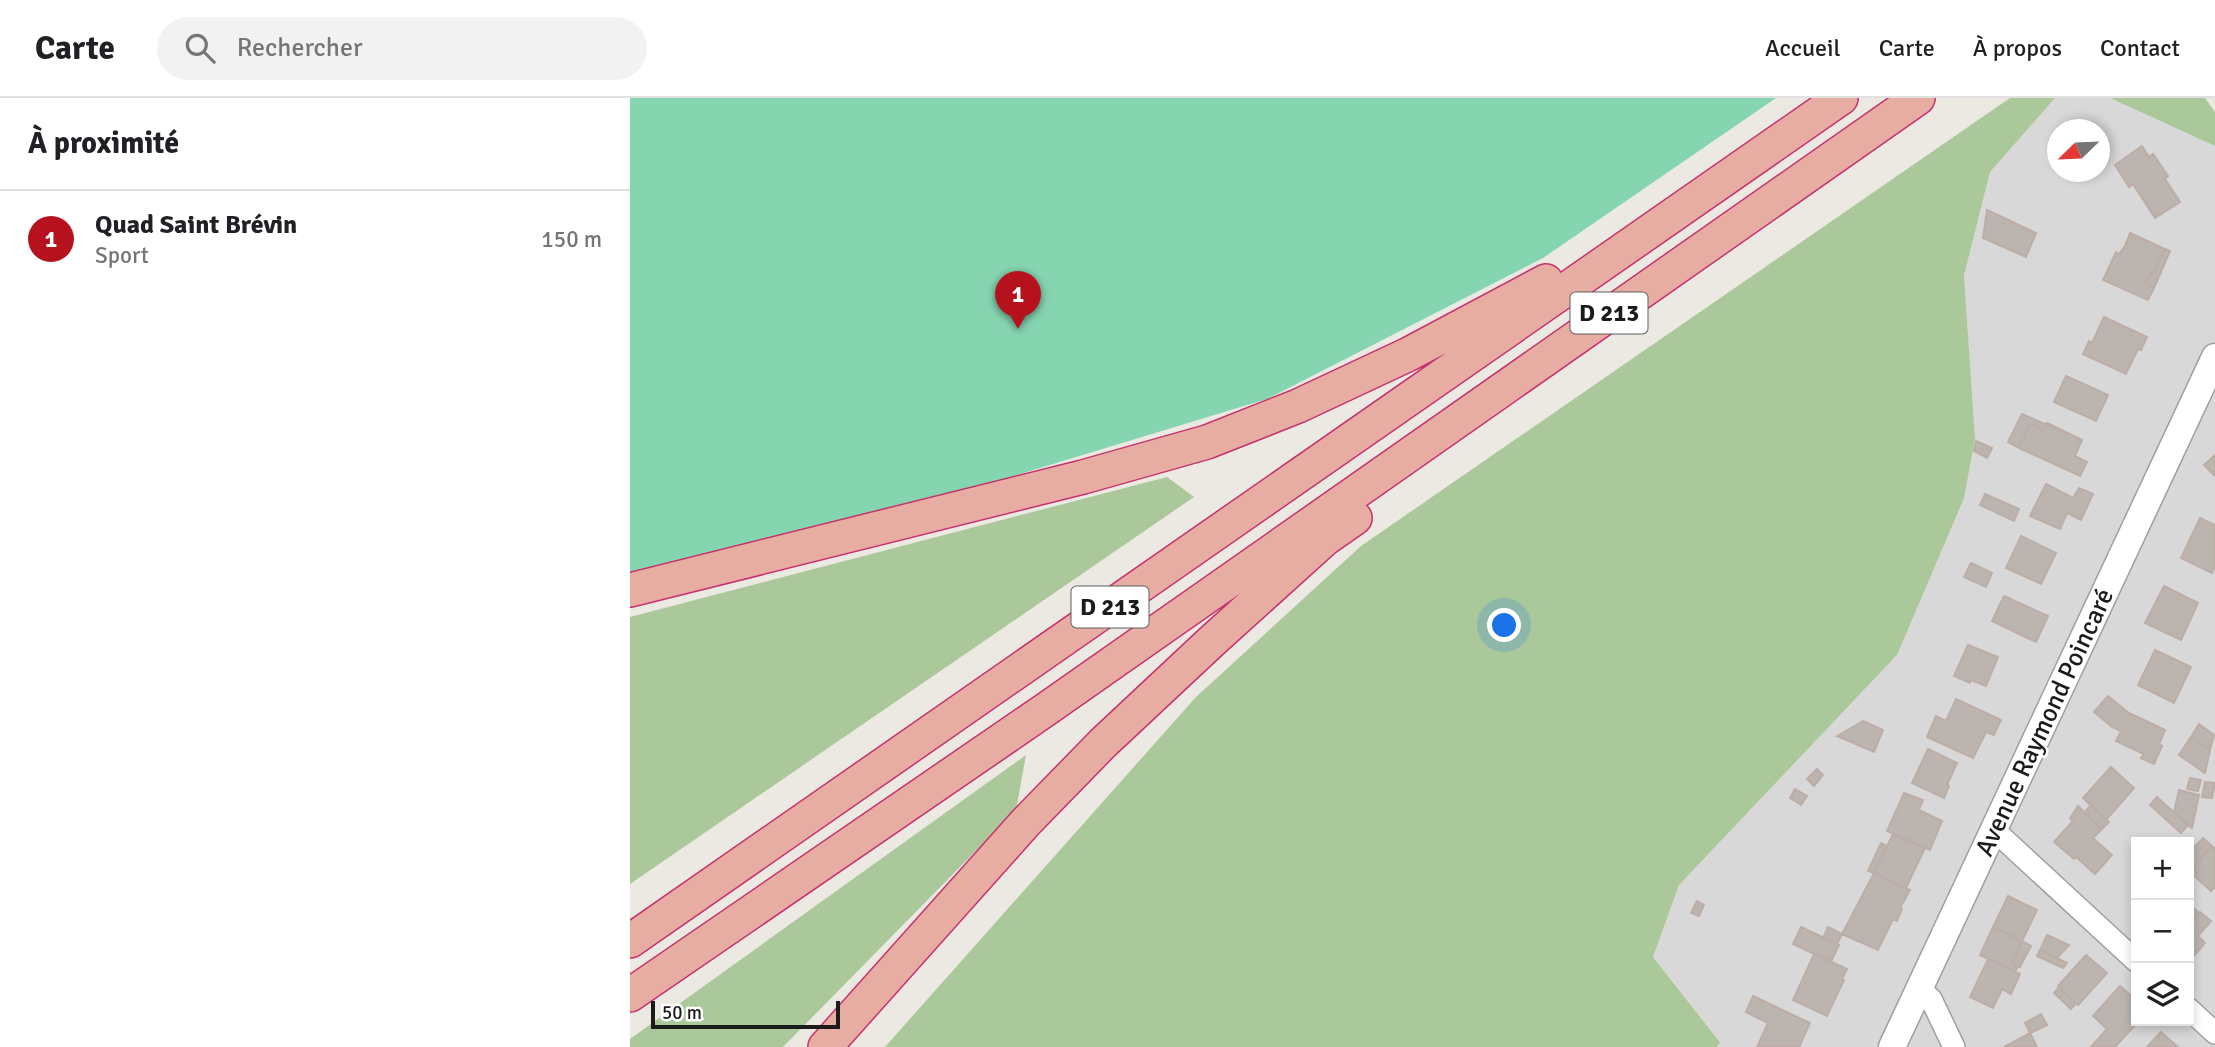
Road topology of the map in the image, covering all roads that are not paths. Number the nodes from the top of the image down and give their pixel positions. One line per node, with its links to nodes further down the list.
1 (1841, 98): 3 (highway, D 213)
2 (1918, 98): 6 (highway, D 213)
3 (1590, 273): 7 (highway); 9 (highway, D 213)
4 (2215, 357): 5 (street, Avenue Raymond Poincaré)
5 (2205, 390): 8 (street, Avenue Raymond Poincaré)
6 (1419, 447): 12 (highway, D 213); 15 (highway)
7 (630, 590)
8 (1994, 830): 10 (street); 11 (street, Avenue Raymond Poincaré)
9 (630, 941)
10 (2131, 956)
11 (1920, 989): 16 (street, Avenue Raymond Poincaré); 17 (street)
12 (630, 995)
13 (2194, 1014): 14 (street)
14 (2215, 1033)
15 (825, 1047)
16 (1892, 1047)
17 (1954, 1047)

